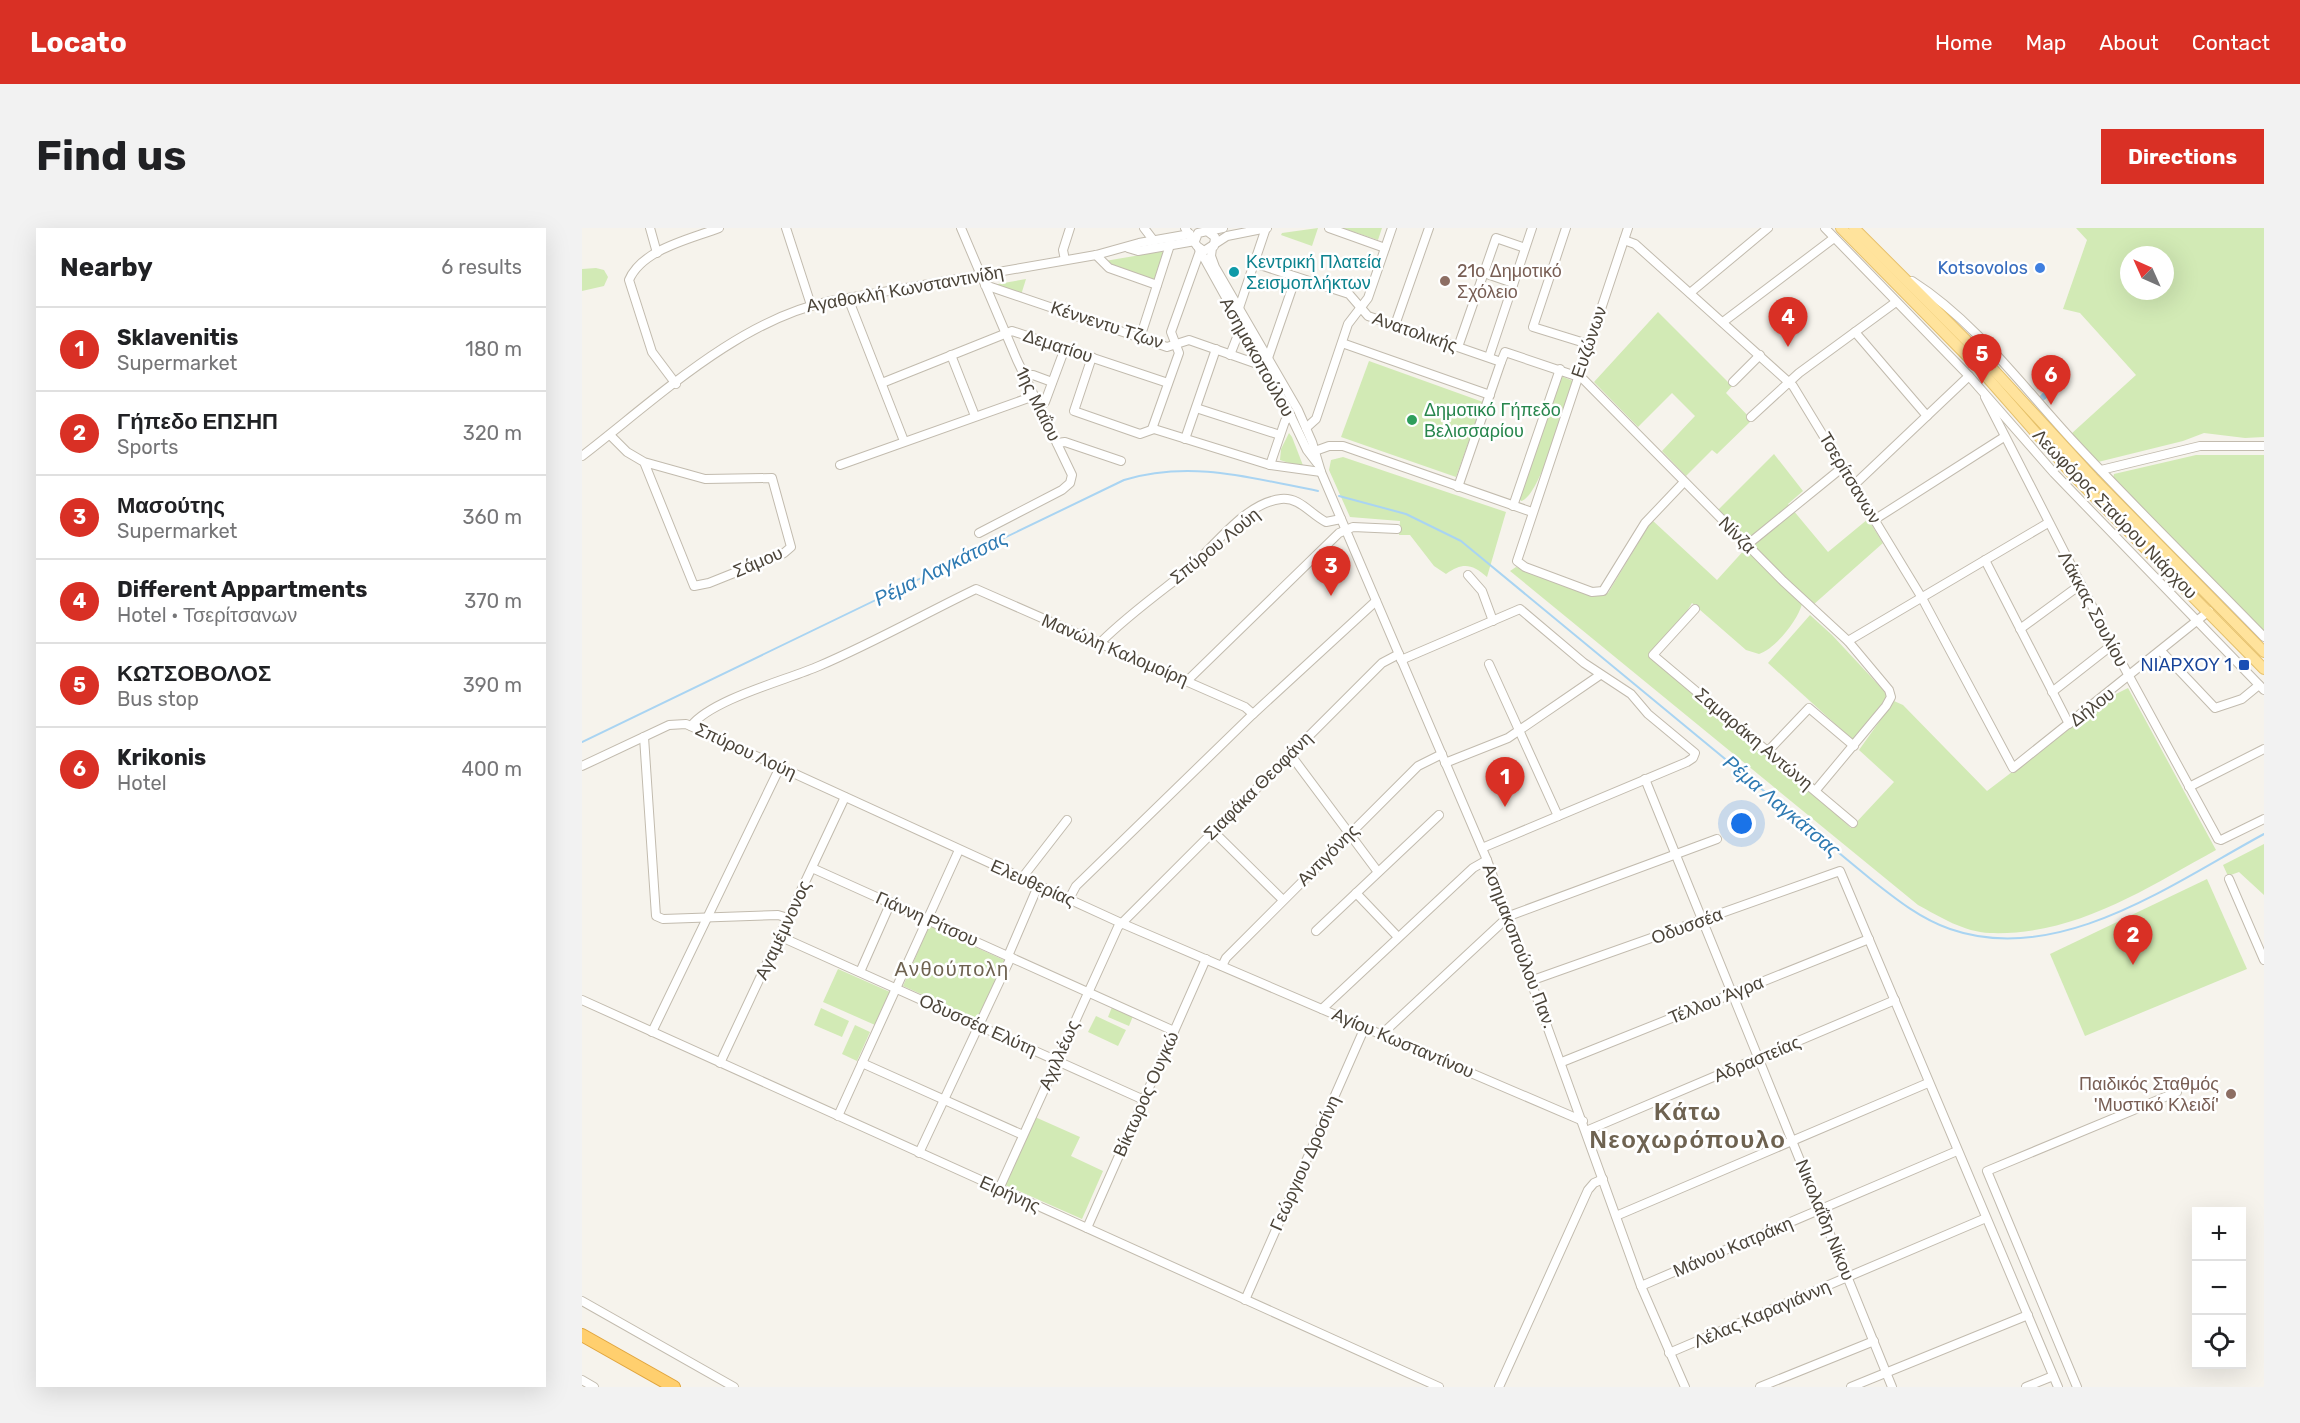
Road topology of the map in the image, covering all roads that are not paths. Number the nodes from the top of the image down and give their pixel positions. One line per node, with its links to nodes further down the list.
1 (650, 228): 27 (street)
2 (718, 228): 27 (street)
3 (786, 228): 41 (street)
4 (961, 228): 33 (street, 1ης Μαΐου)
5 (1070, 228): 29 (street)
6 (1144, 228): 22 (street)
7 (1223, 228): 19 (street)
8 (1266, 228): 19 (street); 30 (street)
9 (1329, 228): 25 (street)
10 (1392, 228): 25 (street)
11 (1429, 228): 45 (street)
12 (1532, 228): 26 (street)
13 (1566, 228): 52 (street)
14 (1628, 228): 21 (street, Ευζώνων)
15 (1768, 228): 38 (street)
16 (1825, 228): 20 (street)
17 (1841, 228): 120 (main road, Λεωφόρος Σταύρου Νιάρχου)
18 (1854, 228): 32 (main road, Λεωφόρος Σταύρου Νιάρχου)
19 (1202, 237): 22 (street, Αγαθοκλή Κωνσταντινίδη); 23 (street, Αγαθοκλή Κωνσταντινίδη); 42 (street, Ασημακοπούλου); 46 (street, Ασημακοπούλου); 51 (street)
20 (1834, 238): 40 (street); 44 (street)
21 (1624, 240): 38 (street, Τσερίτσανων); 52 (street, Ευζώνων)
22 (1154, 241): 24 (street, Αγαθοκλή Κωνσταντινίδη)
23 (1170, 245): 24 (street, Αγαθοκλή Κωνσταντινίδη); 37 (street)
24 (1128, 248): 28 (street, Αγαθοκλή Κωνσταντινίδη)
25 (1385, 248): 43 (street)
26 (1525, 248): 31 (street); 35 (street)
27 (657, 253): 73 (street)
28 (1096, 255): 29 (street, Αγαθοκλή Κωνσταντινίδη); 37 (street)
29 (1065, 260): 33 (street, Αγαθοκλή Κωνσταντινίδη)
30 (1254, 263): 34 (street, Ανατολικής); 42 (street)
31 (1484, 273): 35 (street); 53 (street)
32 (1901, 275): 100 (street); 129 (main road, Λεωφόρος Σταύρου Νιάρχου)
33 (981, 276): 36 (street, 1ης Μαΐου); 39 (street, Αγαθοκλή Κωνσταντινίδη)
34 (1296, 277): 43 (street, Ανατολικής); 61 (street)
35 (1514, 283): 60 (street)
36 (985, 285): 47 (street, 1ης Μαΐου); 49 (street, Κέννεντυ Τζων)
37 (1157, 285): 49 (street)
38 (1690, 293): 44 (street, Τσερίτσανων)
39 (848, 298): 41 (street, Αγαθοκλή Κωνσταντινίδη); 71 (street)
40 (1896, 302): 48 (street); 67 (street)
41 (811, 305): 73 (street, Αγαθοκλή Κωνσταντινίδη)
42 (1239, 308): 61 (street, Ασημακοπούλου)
43 (1360, 309): 45 (street, Ανατολικής); 50 (street)
44 (1723, 322): 58 (street, Τσερίτσανων)
45 (1395, 325): 53 (street, Ανατολικής)
46 (1241, 327): 56 (street); 63 (street, Ασημακοπούλου)
47 (1005, 332): 54 (street, Δεματίου); 57 (street, Δεματίου); 65 (street, 1ης Μαΐου)
48 (1855, 332): 68 (street); 81 (street)
49 (1140, 338): 51 (street, Κέννεντυ Τζων)
50 (1341, 343): 75 (street); 83 (street)
51 (1176, 345): 55 (street, Κέννεντυ Τζων); 72 (street)
52 (1588, 345): 66 (street, Ευζώνων)
53 (1458, 347): 60 (street, Ανατολικής)
54 (1065, 348): 59 (street, Δεματίου); 69 (street)
55 (1216, 349): 56 (street, Κέννεντυ Τζων); 78 (street)
56 (1230, 354): 63 (street, Κέννεντυ Τζων)
57 (951, 355): 71 (street, Δεματίου); 79 (street)
58 (1760, 355): 68 (street, Τσερίτσανων); 70 (street)
59 (1092, 357): 72 (street, Δεματίου); 84 (street)
60 (1488, 357): 62 (street, Ανατολικής)
61 (1268, 358): 83 (street, Ασημακοπούλου)
62 (1501, 362): 64 (street); 75 (street)
63 (1263, 366): 80 (street, Ασημακοπούλου)
64 (1560, 369): 66 (street); 105 (street)
65 (1024, 375): 69 (street); 76 (street, 1ης Μαΐου)
66 (1578, 375): 102 (street, Νίνζα); 106 (street, Ευζώνων)
67 (1969, 376): 74 (street); 81 (street)
68 (1789, 381): 82 (street); 99 (street, Τσερίτσανων)
69 (1052, 382): 77 (street)
70 (1732, 382)
71 (882, 383): 89 (street)
72 (1168, 383): 84 (street)
73 (676, 384): 85 (street, Αγαθοκλή Κωνσταντινίδη)
74 (1984, 394): 87 (street, Λάκκας Σουλίου); 122 (street)
75 (1490, 395): 104 (street)
76 (1034, 396): 77 (street, 1ης Μαΐου); 79 (street)
77 (1040, 407): 90 (street, 1ης Μαΐου)
78 (1196, 408): 86 (street); 88 (street)
79 (975, 416): 89 (street)
80 (1291, 416): 86 (street); 96 (street, Ασημακοπούλου)
81 (1927, 416): 103 (street)
82 (1751, 417)
83 (1306, 428): 92 (street, Ασημακοπούλου)
84 (1152, 429): 88 (street)
85 (610, 435): 93 (street, Αγαθοκλή Κωνσταντινίδη); 95 (street, Σάμου)
86 (1280, 435): 98 (street)
87 (2004, 437): 108 (street); 109 (street, Λάκκας Σουλίου)
88 (1185, 439): 98 (street)
89 (904, 441): 97 (street)
90 (1057, 443): 94 (street); 112 (street, 1ης Μαΐου)
91 (2264, 446): 100 (street)
92 (1315, 450): 96 (street, Ασημακοπούλου); 104 (street)
93 (582, 456)
94 (1121, 461)
95 (644, 462): 95 (street, Σάμου)
96 (1317, 463): 101 (street, Ασημακοπούλου)
97 (840, 465)
98 (1270, 465): 101 (street)
99 (1843, 467): 103 (street, Τσερίτσανων); 113 (street)
100 (2101, 470): 124 (street)
101 (1321, 472): 107 (street, Ασημακοπούλου)
102 (1684, 482): 106 (street, Ευζώνων); 113 (street, Νίνζα)
103 (1854, 485): 108 (street, Τσερίτσανων)
104 (1458, 487): 105 (street)
105 (1513, 506): 106 (street)
106 (1532, 512)
107 (1340, 514): 110 (street, Ασημακοπούλου Παν.); 126 (street, Σπύρου Λούη)
108 (1874, 520): 117 (street, Τσερίτσανων)
109 (2048, 523): 114 (street); 116 (street, Λάκκας Σουλίου)
110 (1346, 529): 111 (street); 118 (street, Ασημακοπούλου Παν.); 135 (street)
111 (1397, 529)
112 (979, 533)
113 (1747, 545): 125 (street, Νίνζα)
114 (1985, 561): 117 (street); 123 (street)
115 (1467, 575): 121 (street)
116 (2080, 585): 123 (street); 127 (street, Λάκκας Σουλίου)
117 (1922, 598): 125 (street); 151 (street, Τσερίτσανων)
118 (1376, 601): 130 (street, Ασημακοπούλου Παν.); 138 (street)
119 (1695, 609): 145 (street, Σαμαράκη Αντώνη)
120 (2209, 611): 122 (street, Δήλου); 132 (main road, Λεωφόρος Σταύρου Νιάρχου)
121 (1492, 621): 130 (street, Σιαφάκα Θεοφάνη); 133 (street, Σιαφάκα Θεοφάνη)
122 (2197, 621): 128 (street, Δήλου); 136 (street)
123 (2020, 629): 137 (street)
124 (2264, 637)
125 (1848, 641): 143 (street, Νίνζα)
126 (1101, 642): 135 (street, Μανώλη Καλομοίρη); 140 (street, Μανώλη Καλομοίρη)
127 (2112, 645): 134 (street, Λάκκας Σουλίου); 137 (street)
128 (2161, 651): 134 (street, Δήλου); 136 (street)
129 (2264, 652)
130 (1400, 657): 146 (street, Σιαφάκα Θεοφάνη); 147 (street, Ασημακοπούλου Παν.)
131 (1489, 664): 141 (street)
132 (2264, 669)
133 (1600, 675): 141 (street); 152 (street)
134 (2129, 677): 139 (street, Δήλου); 153 (street, Λάκκας Σουλίου)
135 (1188, 680): 138 (street, Μανώλη Καλομοίρη)
136 (2262, 687)
137 (2052, 692): 139 (street)
138 (1252, 714): 174 (street)
139 (2069, 724): 151 (street, Δήλου)
140 (691, 726): 142 (street, Σπύρου Λούη); 150 (street, Σπύρου Λούη)
141 (1520, 731): 148 (street); 157 (street)
142 (644, 736): 149 (street, Σπύρου Λούη); 178 (street)
143 (1854, 747): 145 (street); 154 (street)
144 (2264, 749): 153 (street)
145 (1769, 750): 154 (street, Σαμαράκη Αντώνη)
146 (1290, 754): 161 (street, Σιαφάκα Θεοφάνη); 162 (street)
147 (1442, 754): 148 (street, Ασημακοπούλου Παν.); 162 (street, Αντιγόνης)
148 (1446, 763): 164 (street, Ασημακοπούλου Παν.)
149 (582, 766)
150 (780, 767): 155 (street, Σπύρου Λούη); 178 (street)
151 (2013, 768)
152 (1645, 779): 157 (street); 166 (street, Νικολαΐδη Νίκου)
153 (2189, 787): 158 (street, Λάκκας Σουλίου)
154 (1816, 790): 160 (street, Σαμαράκη Αντώνη)
155 (845, 797): 165 (street, Ελευθερίας); 168 (street, Αγαμέμνονoς)
156 (1439, 815): 169 (street)
157 (1558, 816): 164 (street)
158 (2264, 819)
159 (1066, 820): 170 (street)
160 (1853, 823)
161 (1213, 831): 175 (street); 182 (street, Σιαφάκα Θεοφάνη)
162 (1349, 833): 169 (street); 175 (street, Αντιγόνης)
163 (1717, 839): 166 (street)
164 (1482, 848): 167 (street, Ασημακοπούλου Παν.)
165 (959, 850): 170 (street, Ελευθερίας); 180 (street)
166 (1676, 854): 177 (street); 181 (street, Νικολαΐδη Νίκου)
167 (1487, 860): 177 (street, Ασημακοπούλου Παν.); 185 (street)
168 (812, 868): 176 (street, Γιάννη Ρίτσου); 179 (street, Αγαμέμνονoς)
169 (1378, 872): 173 (street)
170 (1022, 878): 172 (street, Ελευθερίας)
171 (2229, 879): 189 (street)
172 (1038, 886): 174 (street, Ελευθερίας); 187 (street)
173 (1356, 893): 183 (street); 185 (street)
174 (1069, 899): 182 (street, Ελευθερίας)
175 (1283, 900): 190 (street, Αντιγόνης)
176 (891, 902): 180 (street, Γιάννη Ρίτσου); 191 (street)
177 (1509, 916): 192 (street, Ασημακοπούλου Παν.); 203 (street)
178 (708, 917): 179 (street); 202 (street)
179 (788, 918): 184 (street, Αγαμέμνονoς)
180 (928, 919): 187 (street, Γιάννη Ρίτσου); 193 (street)
181 (1704, 920): 186 (street, Οδυσσέα); 192 (street, Οδυσσέα); 195 (street, Νικολαΐδη Νίκου)
182 (1121, 923): 188 (street, Ελευθερίας); 194 (street, Αχιλλέως)
183 (1316, 931)
184 (780, 936): 191 (street, Οδυσσέα Ελύτη); 206 (street, Αγαμέμνονoς)
185 (1398, 937): 198 (street)
186 (1869, 939): 195 (street, Τέλλου Άγρα); 197 (street)
187 (1009, 957): 194 (street, Γιάννη Ρίτσου); 199 (street)
188 (1206, 959): 190 (street, Ελευθερίας); 201 (street, Βίκτωρος Ουγκώ)
189 (2264, 960)
190 (1222, 966): 198 (street, Αγίου Κωσταντίνου)
191 (860, 972): 193 (street, Οδυσσέα Ελύτη)
192 (1533, 981): 207 (street, Ασημακοπούλου Παν.)
193 (896, 988): 199 (street, Οδυσσέα Ελύτη); 208 (street)
194 (1088, 992): 201 (street, Γιάννη Ρίτσου); 205 (street, Αχιλλέως)
195 (1733, 993): 204 (street, Νικολαΐδη Νίκου); 207 (street, Τέλλου Άγρα)
196 (582, 1000): 202 (street, Ειρήνης)
197 (1895, 1000): 204 (street, Αδραστείας); 209 (street)
198 (1322, 1009): 200 (street, Αγίου Κωσταντίνου)
199 (979, 1026): 205 (street, Οδυσσέα Ελύτη); 211 (street)
200 (1365, 1027): 203 (street, Αγίου Κωσταντίνου); 228 (street, Γεώργιου Δροσίνη)
201 (1174, 1031): 212 (street, Βίκτωρος Ουγκώ)
202 (652, 1032): 206 (street, Ειρήνης)
203 (1382, 1034): 214 (street, Αγίου Κωσταντίνου)
204 (1760, 1058): 215 (street, Αδραστείας); 217 (street, Νικολαΐδη Νίκου)
205 (1057, 1061): 212 (street, Οδυσσέα Ελύτη); 216 (street, Αχιλλέως)
206 (720, 1062): 213 (street, Ειρήνης)
207 (1562, 1062): 214 (street, Ασημακοπούλου Παν.)
208 (862, 1063): 211 (street); 213 (street)
209 (1928, 1083): 217 (street); 218 (street)
210 (2177, 1092): 248 (street)
211 (945, 1100): 216 (street); 219 (street)
212 (1144, 1100): 225 (street, Βίκτωρος Ουγκώ)
213 (838, 1116): 219 (street, Ειρήνης)
214 (1583, 1121): 215 (street, Ασημακοπούλου Παν.)
215 (1586, 1131): 220 (street, Ασημακοπούλου Παν.)
216 (1023, 1135): 221 (street, Αχιλλέως)
217 (1793, 1140): 222 (street, Νικολαΐδη Νίκου); 223 (street)
218 (1958, 1151): 222 (street, Μάνου Κατράκη); 224 (street)
219 (919, 1153): 221 (street, Ειρήνης)
220 (1603, 1179): 223 (street, Ασημακοπούλου Παν.); 241 (street)
221 (999, 1189): 225 (street, Ειρήνης)
222 (1821, 1210): 226 (street, Νικολαΐδη Νίκου); 227 (street, Μάνου Κατράκη)
223 (1617, 1216): 227 (street, Ασημακοπούλου Παν.)
224 (1986, 1218): 226 (street, Λέλας Καραγιάννη); 230 (street)
225 (1087, 1228): 228 (street, Ειρήνης)
226 (1848, 1277): 232 (street, Νικολαΐδη Νίκου); 233 (street, Λέλας Καραγιάννη)
227 (1641, 1286): 233 (street, Ασημακοπούλου Παν.)
228 (1245, 1300): 240 (street, Ειρήνης)
229 (582, 1301): 239 (street)
230 (2028, 1315): 234 (street); 235 (street)
231 (582, 1335): 238 (highway)
232 (1874, 1341): 234 (street, Νικολαΐδη Νίκου); 243 (street)
233 (1669, 1353): 242 (street, Ασημακοπούλου Παν.)
234 (1886, 1372): 244 (street); 245 (street, Νικολαΐδη Νίκου)
235 (2053, 1376): 246 (street); 247 (street)
236 (582, 1380): 237 (street)
237 (594, 1387)
238 (674, 1387)
239 (734, 1387)
240 (1439, 1387)
241 (1499, 1387)
242 (1685, 1387)
243 (1760, 1387)
244 (1851, 1387)
245 (1892, 1387)
246 (2026, 1387)
247 (2058, 1387)
248 (2077, 1387)

